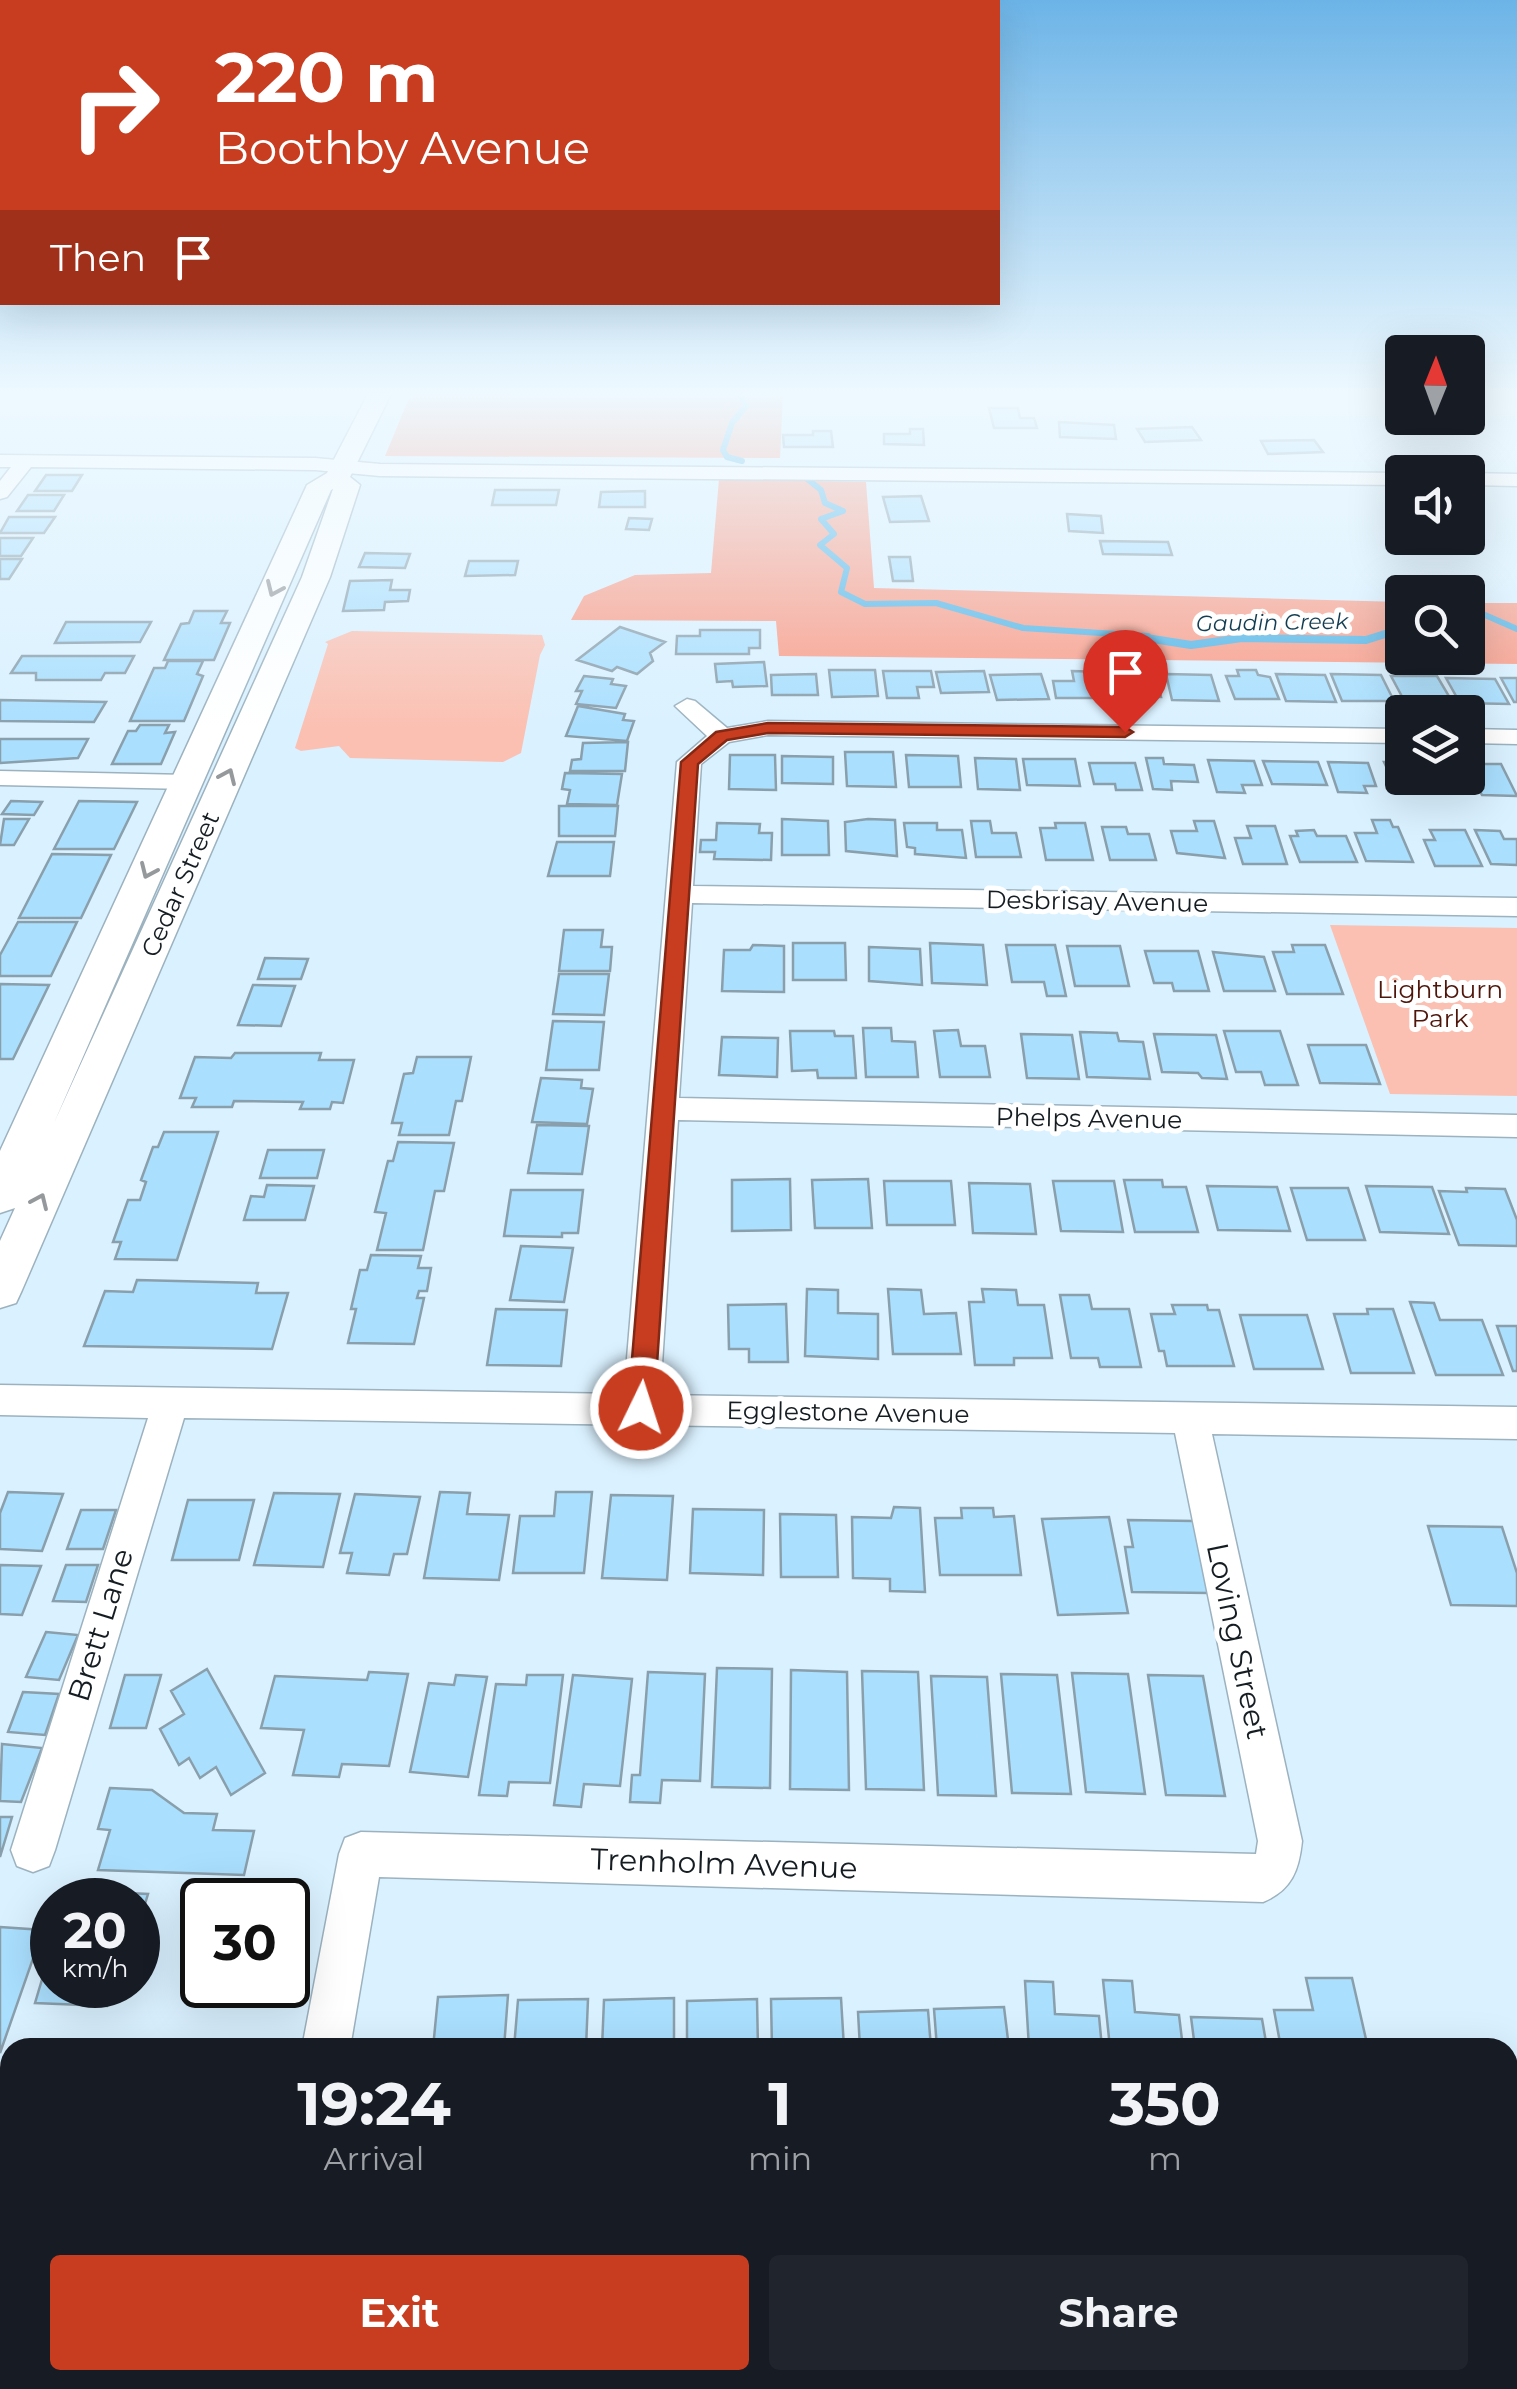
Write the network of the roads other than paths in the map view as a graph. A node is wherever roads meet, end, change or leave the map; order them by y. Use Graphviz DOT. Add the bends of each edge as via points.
graph roads {
  1 [pos="311,505"];
  2 [pos="340,505"];
  3 [pos="687,706"];
  4 [pos="722,736"];
  5 [pos="1385,736"];
  6 [pos="1485,736"];
  7 [pos="1517,737"];
  8 [pos="0,778"];
  9 [pos="188,782"];
  10 [pos="678,894"];
  11 [pos="1517,907"];
  12 [pos="662,1109"];
  13 [pos="1517,1126"];
  14 [pos="0,1197"];
  15 [pos="0,1290"];
  16 [pos="0,1400"];
  17 [pos="171,1402"];
  18 [pos="641,1408"];
  19 [pos="1190,1417"];
  20 [pos="1517,1423"];
  21 [pos="33,1850"];
  22 [pos="1277,1864"];
  23 [pos="328,2038"];
  1 -- 9 [label="main road, Cedar Street, one-way"];
  15 -- 2 [label="main road, Cedar Street, one-way" via="316,577"];
  3 -- 4 [label="street"];
  4 -- 5 [label="street" via="768,728"];
  4 -- 10 [label="street" via="690,762"];
  6 -- 7 [label="street"];
  8 -- 9 [label="street"];
  9 -- 14 [label="main road, Cedar Street, one-way"];
  10 -- 11 [label="street, Desbrisay Avenue"];
  10 -- 12 [label="street"];
  12 -- 13 [label="street, Phelps Avenue"];
  12 -- 18 [label="street"];
  16 -- 17 [label="street, Egglestone Avenue"];
  17 -- 18 [label="street, Egglestone Avenue"];
  17 -- 21 [label="street, Brett Lane"];
  18 -- 19 [label="street, Egglestone Avenue"];
  19 -- 20 [label="street, Egglestone Avenue"];
  19 -- 22 [label="street, Loving Street" via="1280,1841"];
  22 -- 23 [label="street, Trenholm Avenue" via="1263,1879 360,1854"];
}
